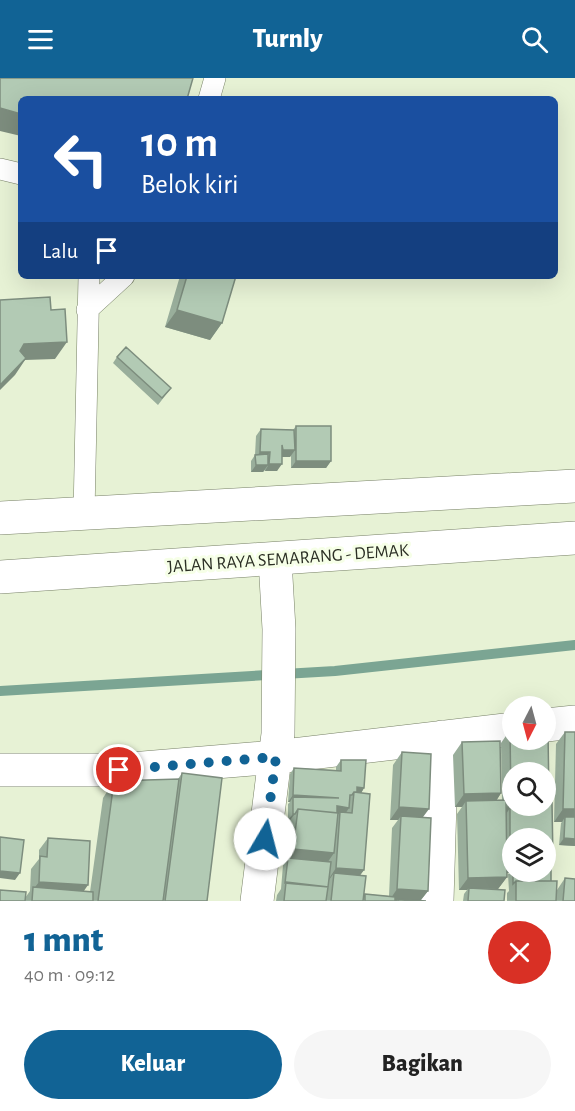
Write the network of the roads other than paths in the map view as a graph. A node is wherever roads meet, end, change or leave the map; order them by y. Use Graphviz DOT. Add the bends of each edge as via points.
graph roads {
  1 [pos="214,78"];
  2 [pos="210,96"];
  3 [pos="0,169"];
  4 [pos="18,173"];
  5 [pos="89,279"];
  6 [pos="121,279"];
  7 [pos="87,310"];
  8 [pos="575,486"];
  9 [pos="84,514"];
  10 [pos="0,518"];
  11 [pos="575,538"];
  12 [pos="275,560"];
  13 [pos="0,577"];
  14 [pos="575,722"];
  15 [pos="556,724"];
  16 [pos="502,730"];
  17 [pos="442,737"];
  18 [pos="277,746"];
  19 [pos="0,770"];
  20 [pos="256,901"];
  21 [pos="437,901"];
  1 -- 2 [label="lane"];
  3 -- 4 [label="lane"];
  5 -- 7 [label="lane"];
  6 -- 7 [label="lane"];
  7 -- 9 [label="lane"];
  8 -- 9 [label="main road"];
  9 -- 10 [label="main road"];
  11 -- 12 [label="main road, JALAN RAYA SEMARANG - DEMAK"];
  12 -- 13 [label="main road, JALAN RAYA SEMARANG - DEMAK"];
  12 -- 18 [label="main road" via="279,628"];
  14 -- 15 [label="main road"];
  16 -- 17 [label="main road"];
  17 -- 18 [label="main road"];
  17 -- 21 [label="main road"];
  18 -- 19 [label="main road" via="119,770"];
  18 -- 20 [label="main road"];
}
